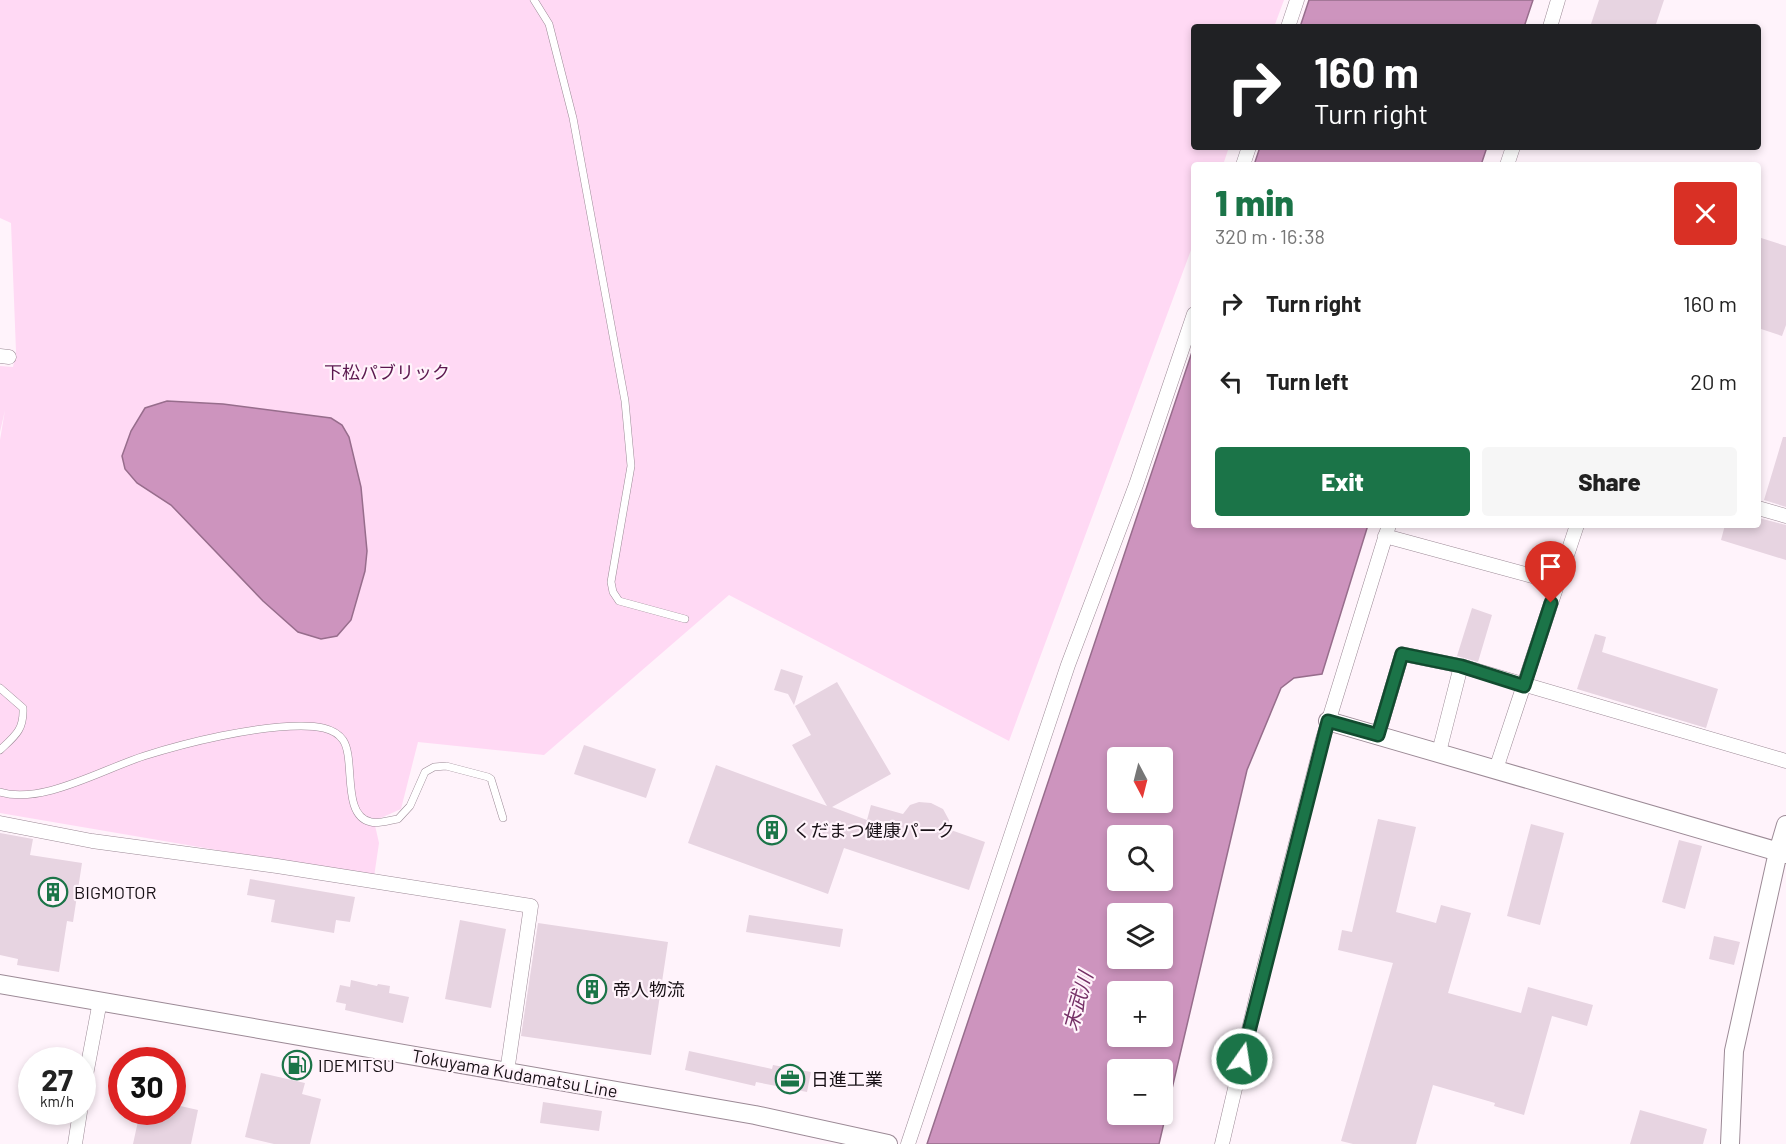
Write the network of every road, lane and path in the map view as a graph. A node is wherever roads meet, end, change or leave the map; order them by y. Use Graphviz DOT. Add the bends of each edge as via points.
graph roads {
  1 [pos="534,0"];
  2 [pos="1297,0"];
  3 [pos="1558,0"];
  4 [pos="1289,24"];
  5 [pos="1551,24"];
  6 [pos="1191,323"];
  7 [pos="1761,509"];
  8 [pos="1786,516"];
  9 [pos="1576,528"];
  10 [pos="1387,530"];
  11 [pos="1558,583"];
  12 [pos="685,619"];
  13 [pos="1461,666"];
  14 [pos="1524,686"];
  15 [pos="0,688"];
  16 [pos="1328,721"];
  17 [pos="1378,735"];
  18 [pos="0,750"];
  19 [pos="1439,752"];
  20 [pos="1786,761"];
  21 [pos="1496,769"];
  22 [pos="0,792"];
  23 [pos="503,818"];
  24 [pos="0,823"];
  25 [pos="1786,825"];
  26 [pos="1782,853"];
  27 [pos="0,984"];
  28 [pos="100,1001"];
  29 [pos="91,1047"];
  30 [pos="507,1072"];
  31 [pos="78,1125"];
  32 [pos="75,1144"];
  33 [pos="888,1144"];
  34 [pos="908,1144"];
  35 [pos="1222,1144"];
  36 [pos="1730,1144"];
  1 -- 12 [label="lane" via="549,24 573,117 625,401 631,466 611,582 613,592 619,601"];
  2 -- 4 [label="street"];
  3 -- 5 [label="street"];
  6 -- 34 [label="street" via="1136,485 1068,665"];
  7 -- 8 [label="street"];
  9 -- 11 [label="street"];
  10 -- 11 [label="street"];
  10 -- 16 [label="street"];
  11 -- 14 [label="street"];
  13 -- 14 [label="street"];
  13 -- 17 [label="street" via="1402,654"];
  13 -- 19 [label="street"];
  14 -- 20 [label="street"];
  14 -- 21 [label="street"];
  15 -- 18 [label="lane" via="23,708 19,731"];
  16 -- 17 [label="main road"];
  16 -- 35 [label="street"];
  17 -- 19 [label="main road"];
  19 -- 21 [label="main road"];
  21 -- 26 [label="main road"];
  22 -- 23 [label="lane" via="12,796 56,789 144,756 207,740 300,726 323,728 343,741 355,808 362,818 371,822 398,819 410,806 424,772 434,766 491,779"];
  24 -- 30 [label="street" via="92,841 531,906"];
  25 -- 26 [label="main road"];
  26 -- 36 [label="main road" via="1734,1051"];
  27 -- 28 [label="main road, Tokuyama Kudamatsu Line"];
  28 -- 29 [label="street"];
  28 -- 30 [label="main road, Tokuyama Kudamatsu Line"];
  30 -- 33 [label="main road, Tokuyama Kudamatsu Line" via="755,1115"];
  31 -- 32 [label="street"];
}
